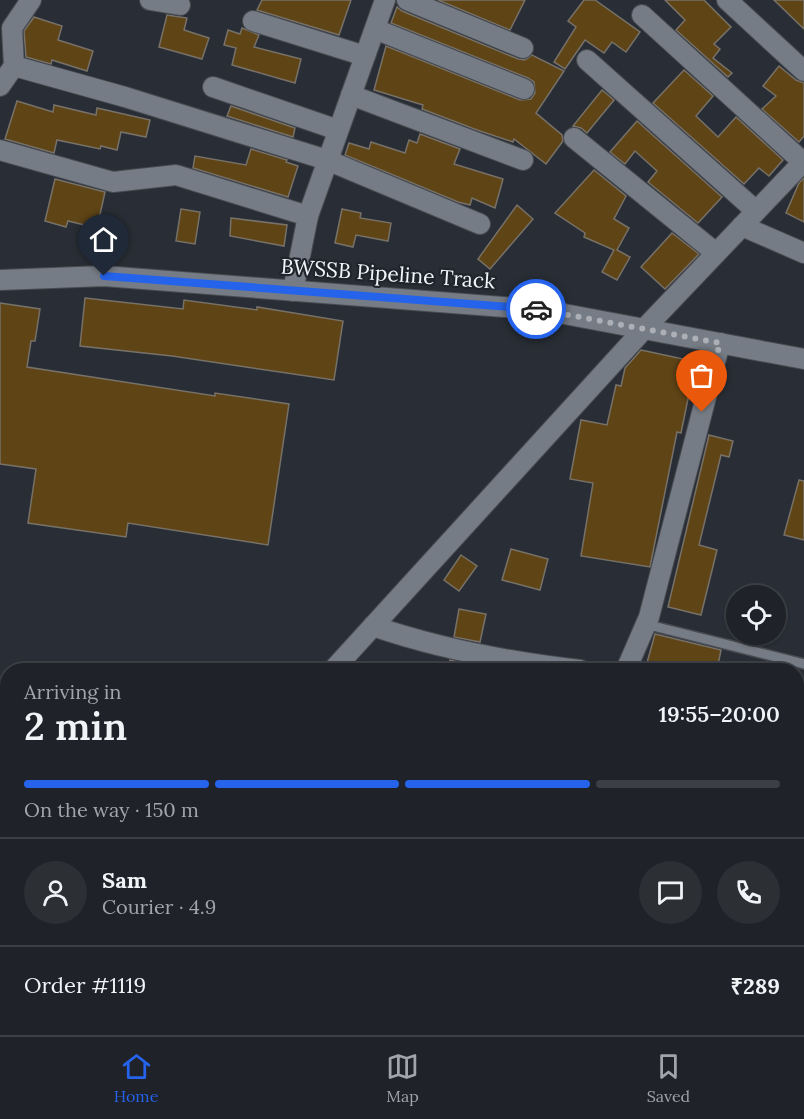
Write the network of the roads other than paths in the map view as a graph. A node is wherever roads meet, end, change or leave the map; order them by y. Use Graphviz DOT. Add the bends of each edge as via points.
graph roads {
  1 [pos="31,0"];
  2 [pos="150,0"];
  3 [pos="385,0"];
  4 [pos="406,0"];
  5 [pos="727,0"];
  6 [pos="180,5"];
  7 [pos="642,15"];
  8 [pos="253,21"];
  9 [pos="6,26"];
  10 [pos="375,29"];
  11 [pos="523,48"];
  12 [pos="365,56"];
  13 [pos="587,60"];
  14 [pos="14,66"];
  15 [pos="804,71"];
  16 [pos="0,86"];
  17 [pos="213,87"];
  18 [pos="524,89"];
  19 [pos="351,95"];
  20 [pos="338,130"];
  21 [pos="574,138"];
  22 [pos="0,150"];
  23 [pos="327,160"];
  24 [pos="523,160"];
  25 [pos="804,162"];
  26 [pos="756,211"];
  27 [pos="308,216"];
  28 [pos="480,225"];
  29 [pos="742,226"];
  30 [pos="716,253"];
  31 [pos="804,253"];
  32 [pos="0,280"];
  33 [pos="293,291"];
  34 [pos="644,329"];
  35 [pos="720,343"];
  36 [pos="804,359"];
  37 [pos="645,624"];
  38 [pos="373,626"];
  39 [pos="339,663"];
  40 [pos="525,663"];
  41 [pos="629,663"];
  42 [pos="800,663"];
  1 -- 9 [label="street"];
  2 -- 6 [label="street"];
  3 -- 10 [label="street"];
  4 -- 11 [label="street"];
  5 -- 15 [label="street"];
  7 -- 25 [label="street"];
  8 -- 12 [label="street"];
  9 -- 14 [label="street"];
  10 -- 12 [label="street"];
  10 -- 18 [label="street"];
  12 -- 19 [label="street"];
  13 -- 26 [label="street"];
  14 -- 16 [label="street"];
  14 -- 23 [label="street"];
  17 -- 20 [label="street"];
  19 -- 20 [label="street"];
  19 -- 24 [label="street"];
  20 -- 23 [label="street"];
  21 -- 30 [label="street"];
  22 -- 27 [label="street" via="113,182 176,175"];
  23 -- 27 [label="street"];
  23 -- 28 [label="street"];
  25 -- 26 [label="street"];
  26 -- 29 [label="street"];
  27 -- 33 [label="street"];
  29 -- 30 [label="street"];
  29 -- 31 [label="street"];
  30 -- 34 [label="street"];
  32 -- 33 [label="street, BWSSB Pipeline Track" via="104,276"];
  33 -- 34 [label="street, BWSSB Pipeline Track" via="543,310"];
  34 -- 35 [label="street, BWSSB Pipeline Track"];
  34 -- 38 [label="street"];
  35 -- 36 [label="street, BWSSB Pipeline Track"];
  35 -- 37 [label="street"];
  37 -- 41 [label="street"];
  37 -- 42 [label="lane"];
  38 -- 39 [label="street"];
  38 -- 40 [label="street" via="416,640"];
}
